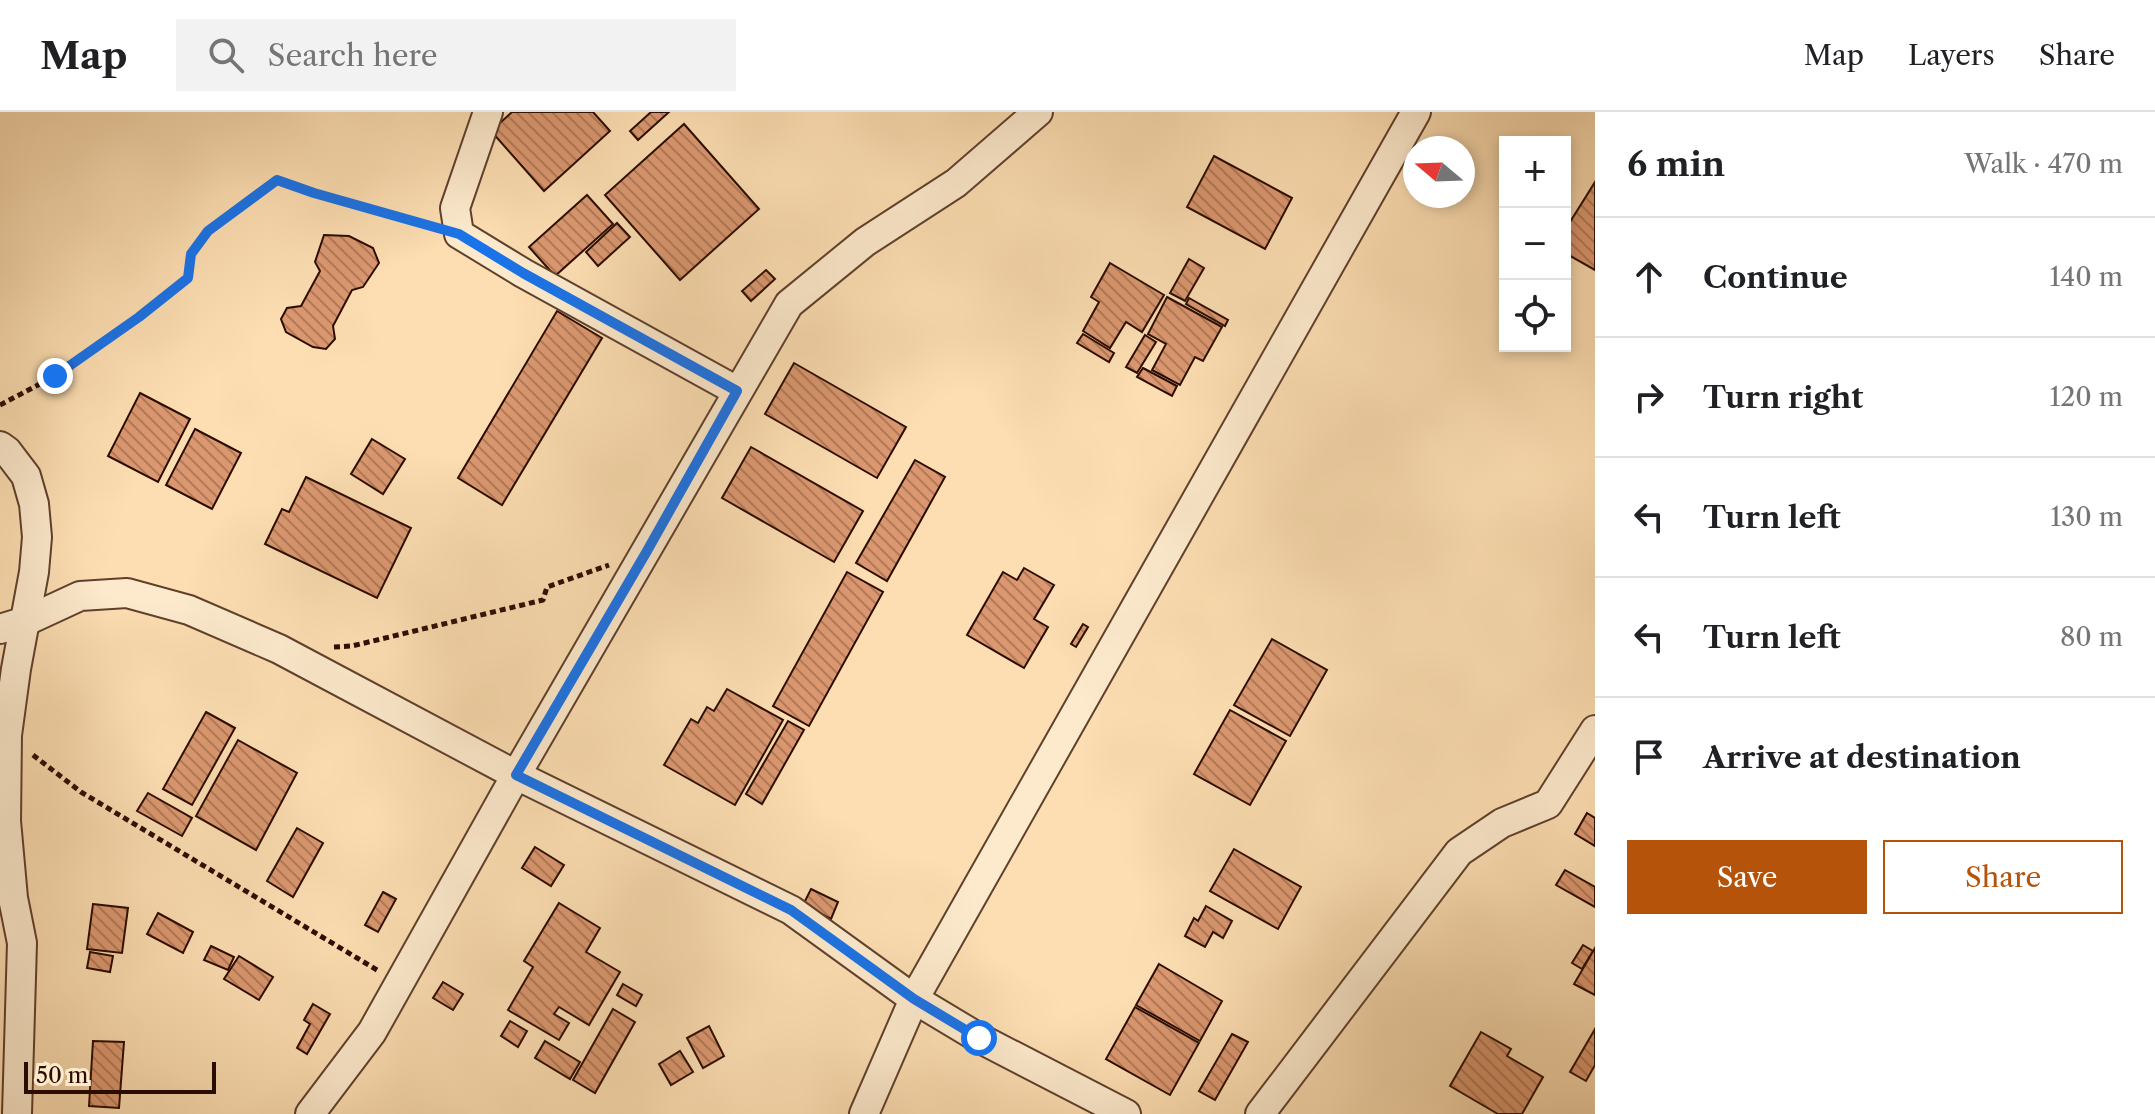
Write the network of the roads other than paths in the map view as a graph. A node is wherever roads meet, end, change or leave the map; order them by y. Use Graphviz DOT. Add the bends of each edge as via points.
graph roads {
  1 [pos="488,112"];
  2 [pos="1038,112"];
  3 [pos="1416,112"];
  4 [pos="737,391"];
  5 [pos="0,446"];
  6 [pos="13,625"];
  7 [pos="1595,730"];
  8 [pos="516,775"];
  9 [pos="914,999"];
  10 [pos="17,1114"];
  11 [pos="310,1114"];
  12 [pos="864,1114"];
  13 [pos="1126,1114"];
  14 [pos="1260,1114"];
  1 -- 4 [label="street" via="455,208 459,234"];
  2 -- 4 [label="street" via="956,183 865,242 789,304"];
  3 -- 9 [label="street"];
  4 -- 8 [label="street"];
  5 -- 6 [label="street" via="26,476 34,504 35,561"];
  6 -- 8 [label="street" via="80,596 127,593 189,610 279,649"];
  6 -- 10 [label="street" via="16,669 7,735 6,821 22,943"];
  7 -- 14 [label="street" via="1548,804 1502,823 1459,852"];
  8 -- 9 [label="street" via="791,910"];
  8 -- 11 [label="street" via="372,1032"];
  9 -- 12 [label="street"];
  9 -- 13 [label="street"];
}
